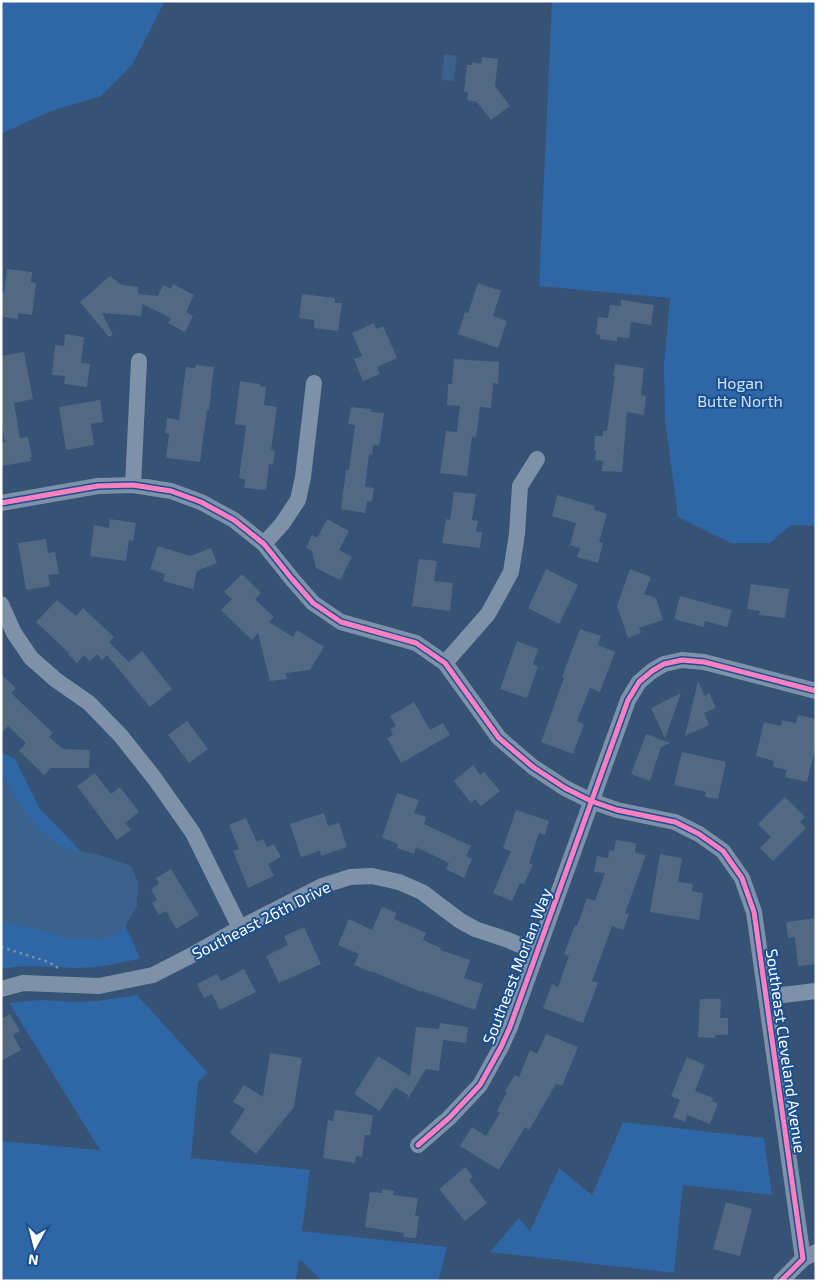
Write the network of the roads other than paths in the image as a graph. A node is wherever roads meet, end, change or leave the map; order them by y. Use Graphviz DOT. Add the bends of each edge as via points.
graph roads {
  1 [pos="139,361"];
  2 [pos="314,384"];
  3 [pos="537,458"];
  4 [pos="133,485"];
  5 [pos="1,503"];
  6 [pos="264,544"];
  7 [pos="1,604"];
  8 [pos="445,663"];
  9 [pos="816,691"];
  10 [pos="591,801"];
  11 [pos="240,928"];
  12 [pos="536,952"];
  13 [pos="1,989"];
  14 [pos="816,991"];
  15 [pos="766,997"];
  16 [pos="418,1144"];
  17 [pos="809,1255"];
  18 [pos="781,1281"];
  1 -- 4 [label="street"];
  2 -- 6 [label="street" via="298,500"];
  3 -- 8 [label="street" via="520,486 511,572 488,614"];
  4 -- 5 [label="street, Southeast Cleveland Avenue" via="98,486"];
  4 -- 6 [label="street, Southeast Cleveland Avenue" via="171,491 201,502 234,520"];
  6 -- 8 [label="street, Southeast Cleveland Avenue" via="313,603 341,622 416,643"];
  7 -- 11 [label="street" via="14,633 31,658 89,703 121,736 155,779 193,833"];
  8 -- 10 [label="street, Southeast Cleveland Avenue" via="499,738 533,768"];
  9 -- 10 [label="street, Southeast Morlan Way" via="704,662 682,660 664,664 639,682 628,700"];
  10 -- 12 [label="street, Southeast Morlan Way"];
  10 -- 15 [label="street, Southeast Cleveland Avenue" via="675,822 723,851 742,878 754,912"];
  11 -- 12 [label="street, Southeast 26th Drive" via="322,886 350,877 372,876 399,882 422,892 475,929"];
  11 -- 13 [label="street, Southeast 26th Drive" via="153,975 99,986 23,983"];
  12 -- 16 [label="street, Southeast Morlan Way" via="510,1028 480,1085"];
  14 -- 15 [label="street"];
  15 -- 17 [label="street, Southeast Cleveland Avenue"];
  17 -- 18 [label="street, Southeast Cleveland Avenue"];
}
